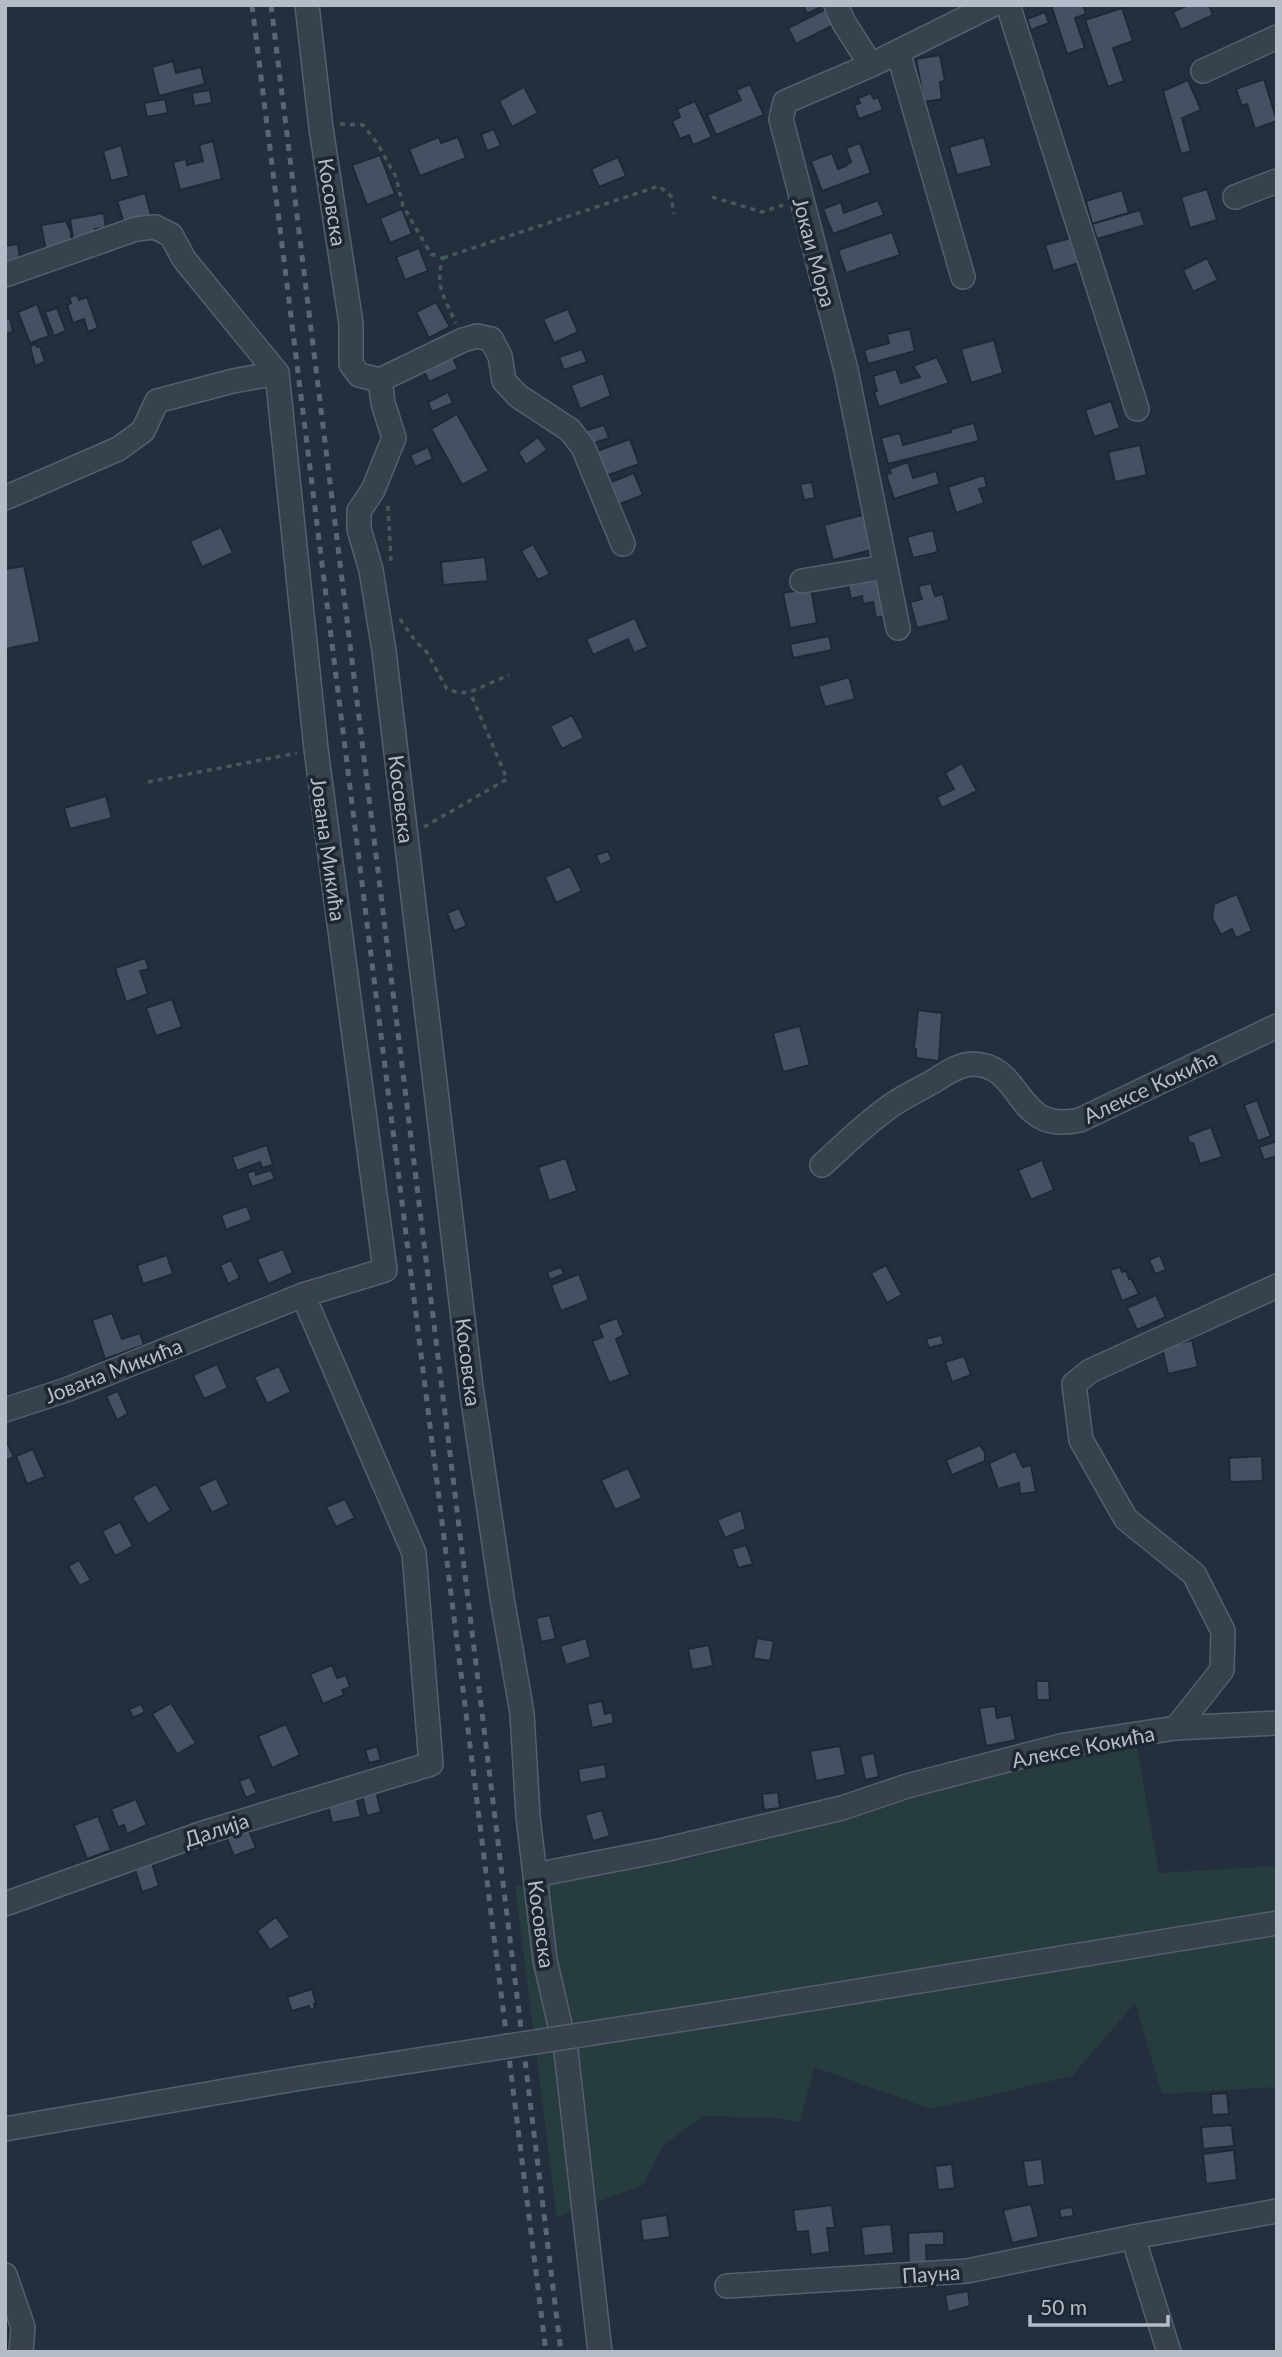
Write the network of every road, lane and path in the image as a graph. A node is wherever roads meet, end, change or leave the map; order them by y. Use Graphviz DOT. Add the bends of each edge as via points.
graph roads {
  1 [pos="307,5"];
  2 [pos="836,5"];
  3 [pos="992,5"];
  4 [pos="1008,5"];
  5 [pos="1277,37"];
  6 [pos="898,52"];
  7 [pos="871,65"];
  8 [pos="1203,71"];
  9 [pos="321,128"];
  10 [pos="1277,181"];
  11 [pos="1235,197"];
  12 [pos="712,198"];
  13 [pos="802,198"];
  14 [pos="674,214"];
  15 [pos="443,258"];
  16 [pos="5,275"];
  17 [pos="963,277"];
  18 [pos="463,340"];
  19 [pos="277,373"];
  20 [pos="380,380"];
  21 [pos="1137,410"];
  22 [pos="5,498"];
  23 [pos="388,502"];
  24 [pos="623,544"];
  25 [pos="885,567"];
  26 [pos="391,569"];
  27 [pos="802,581"];
  28 [pos="393,609"];
  29 [pos="898,628"];
  30 [pos="509,675"];
  31 [pos="470,692"];
  32 [pos="316,750"];
  33 [pos="148,782"];
  34 [pos="407,837"];
  35 [pos="1277,1026"];
  36 [pos="822,1165"];
  37 [pos="1277,1286"];
  38 [pos="303,1295"];
  39 [pos="5,1410"];
  40 [pos="1277,1723"];
  41 [pos="1175,1728"];
  42 [pos="535,1875"];
  43 [pos="5,1904"];
  44 [pos="1277,1923"];
  45 [pos="5,2129"];
  46 [pos="1277,2211"];
  47 [pos="1133,2237"];
  48 [pos="5,2275"];
  49 [pos="727,2286"];
  50 [pos="16,2350"];
  51 [pos="600,2352"];
  52 [pos="1169,2352"];
  1 -- 9 [label="street, Косовска"];
  2 -- 7 [label="street"];
  3 -- 6 [label="street, Јокаи Мора"];
  4 -- 21 [label="street"];
  5 -- 8 [label="street"];
  6 -- 7 [label="street, Јокаи Мора"];
  6 -- 17 [label="street"];
  7 -- 13 [label="street, Јокаи Мора" via="785,102 781,119"];
  9 -- 15 [label="path" via="333,123 363,125 396,177 403,206 431,254"];
  9 -- 20 [label="street, Косовска" via="351,323 351,363 359,374"];
  10 -- 11 [label="street"];
  12 -- 13 [label="path" via="762,212"];
  13 -- 25 [label="street, Јокаи Мора" via="846,369"];
  14 -- 15 [label="path" via="671,196 659,186"];
  15 -- 18 [label="path" via="439,286"];
  16 -- 19 [label="street" via="136,229 155,227 171,234 184,259"];
  18 -- 20 [label="street"];
  18 -- 24 [label="street" via="491,339 500,356 504,382 570,429 583,447"];
  19 -- 22 [label="street" via="157,401 143,431 118,449"];
  19 -- 32 [label="street, Јована Микића"];
  20 -- 34 [label="street, Косовска" via="394,438 373,490 359,511 359,530 371,570"];
  23 -- 26 [label="path"];
  25 -- 27 [label="street"];
  25 -- 29 [label="street, Јокаи Мора"];
  28 -- 31 [label="path" via="426,651 447,689"];
  30 -- 31 [label="path"];
  31 -- 34 [label="path" via="507,779"];
  32 -- 33 [label="path"];
  32 -- 38 [label="street, Јована Микића" via="385,1270"];
  34 -- 42 [label="street, Косовска" via="471,1387 522,1713"];
  35 -- 36 [label="street, Алексе Кокића" via="1080,1120 1062,1124 1036,1114 991,1068 972,1064 953,1069 890,1106"];
  37 -- 41 [label="street, Алексе Кокића" via="1090,1371 1074,1384 1081,1440 1126,1519 1194,1574 1223,1631 1222,1671"];
  38 -- 39 [label="street, Јована Микића"];
  38 -- 43 [label="street, Далија" via="414,1552 431,1763 200,1834"];
  40 -- 41 [label="street"];
  41 -- 42 [label="street, Алексе Кокића" via="1065,1745 842,1808"];
  42 -- 51 [label="street, Косовска" via="545,1960 566,2051"];
  44 -- 45 [label="street, bridge"];
  46 -- 47 [label="street, Пауна"];
  47 -- 49 [label="street, Пауна" via="967,2271"];
  47 -- 52 [label="street"];
  48 -- 50 [label="street" via="23,2327"];
}
